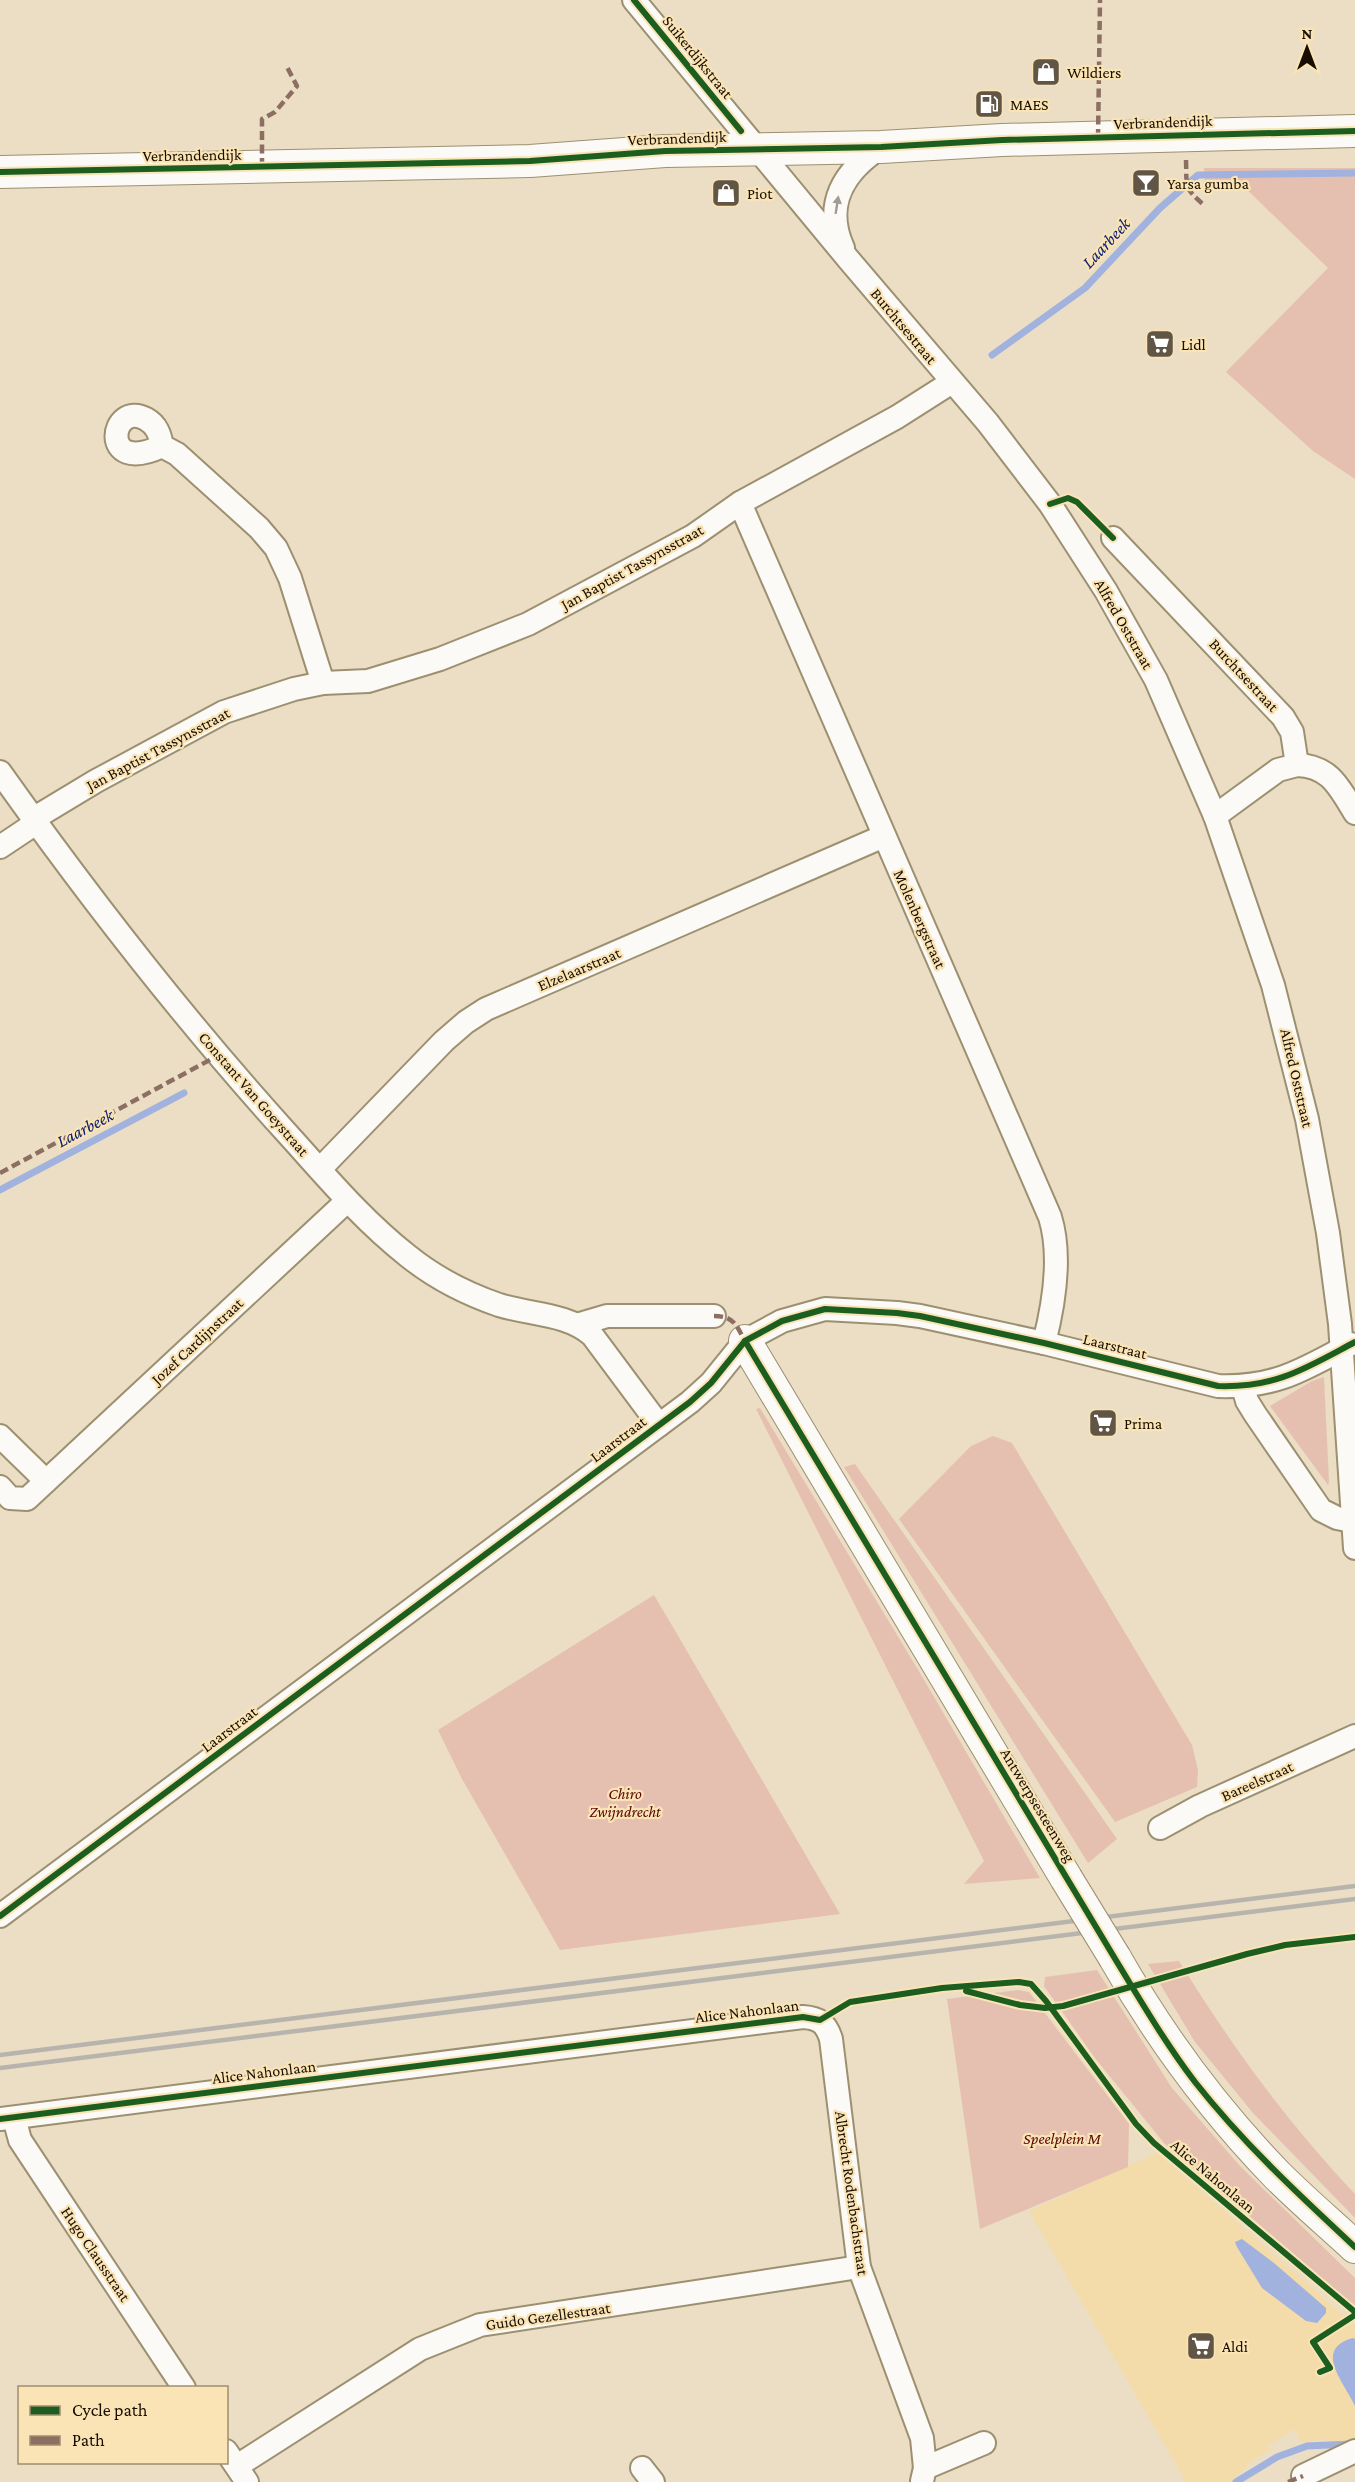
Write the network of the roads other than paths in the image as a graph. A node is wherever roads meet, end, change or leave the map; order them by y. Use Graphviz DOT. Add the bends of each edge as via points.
graph roads {
  1 [pos="634,0"];
  2 [pos="1355,131"];
  3 [pos="881,147"];
  4 [pos="756,149"];
  5 [pos="0,172"];
  6 [pos="849,260"];
  7 [pos="952,382"];
  8 [pos="162,446"];
  9 [pos="740,503"];
  10 [pos="1050,504"];
  11 [pos="1113,538"];
  12 [pos="323,683"];
  13 [pos="1297,765"];
  14 [pos="0,772"];
  15 [pos="1355,813"];
  16 [pos="1215,816"];
  17 [pos="34,821"];
  18 [pos="884,836"];
  19 [pos="0,847"];
  20 [pos="320,1169"];
  21 [pos="347,1201"];
  22 [pos="714,1316"];
  23 [pos="580,1324"];
  24 [pos="745,1341"];
  25 [pos="1044,1343"];
  26 [pos="1348,1346"];
  27 [pos="1243,1387"];
  28 [pos="659,1425"];
  29 [pos="0,1436"];
  30 [pos="46,1481"];
  31 [pos="0,1487"];
  32 [pos="1352,1521"];
  33 [pos="1355,1548"];
  34 [pos="1355,1736"];
  35 [pos="1160,1828"];
  36 [pos="0,1916"];
  37 [pos="820,2020"];
  38 [pos="7,2118"];
  39 [pos="1355,2247"];
  40 [pos="859,2267"];
  41 [pos="183,2386"];
  42 [pos="984,2443"];
  43 [pos="1355,2451"];
  44 [pos="237,2466"];
  45 [pos="923,2475"];
  46 [pos="1303,2476"];
  1 -- 4 [label="street, Suikerdijkstraat"];
  2 -- 3 [label="main road, Verbrandendijk"];
  3 -- 4 [label="main road, Verbrandendijk"];
  6 -- 3 [label="street, Burchtsestraat, one-way" via="837,235 837,200 846,176"];
  4 -- 5 [label="main road, Verbrandendijk" via="530,160"];
  4 -- 6 [label="street, Burchtsestraat"];
  6 -- 7 [label="street, Burchtsestraat"];
  7 -- 9 [label="street, Jan Baptist Tassynsstraat" via="897,417"];
  7 -- 10 [label="street, Burchtsestraat"];
  8 -- 12 [label="street" via="177,453 276,548 290,578"];
  9 -- 12 [label="street, Jan Baptist Tassynsstraat" via="693,536 528,624 440,659 368,681"];
  9 -- 18 [label="street, Molenbergstraat"];
  10 -- 16 [label="street, Alfred Oststraat" via="1106,591 1156,680"];
  11 -- 13 [label="street, Burchtsestraat" via="1283,717 1292,732"];
  12 -- 17 [label="street, Jan Baptist Tassynsstraat" via="224,712 96,781"];
  13 -- 15 [label="street" via="1313,766 1328,773"];
  13 -- 16 [label="street" via="1278,770"];
  14 -- 17 [label="street, Constant Van Goeystraat"];
  16 -- 26 [label="street, Alfred Oststraat" via="1292,1051 1328,1233 1340,1324"];
  17 -- 19 [label="street, Jan Baptist Tassynsstraat"];
  17 -- 20 [label="street, Constant Van Goeystraat" via="238,1078"];
  18 -- 20 [label="street, Elzelaarstraat" via="486,1009 444,1041"];
  18 -- 25 [label="street, Molenbergstraat" via="1050,1217 1054,1275"];
  20 -- 21 [label="street, Constant Van Goeystraat"];
  21 -- 23 [label="street, Constant Van Goeystraat" via="408,1257 442,1279 499,1305"];
  21 -- 30 [label="street, Jozef Cardijnstraat"];
  22 -- 23 [label="street" via="616,1315"];
  23 -- 28 [label="street"];
  24 -- 25 [label="street, Laarstraat" via="782,1321 825,1308 908,1314"];
  24 -- 28 [label="street, Laarstraat" via="711,1383"];
  24 -- 39 [label="main road, Antwerpsesteenweg, bridge" via="1177,2056 1277,2174"];
  25 -- 27 [label="street, Laarstraat" via="1218,1386"];
  26 -- 27 [label="street, Laarstraat" via="1295,1374"];
  26 -- 32 [label="street"];
  27 -- 32 [label="street" via="1255,1414 1321,1510"];
  28 -- 36 [label="street, Laarstraat"];
  29 -- 30 [label="street"];
  30 -- 31 [label="street, Jozef Cardijnstraat" via="27,1499 10,1498"];
  32 -- 33 [label="street"];
  34 -- 35 [label="street, Bareelstraat"];
  37 -- 38 [label="street, Alice Nahonlaan" via="802,2017"];
  37 -- 40 [label="street, Albrecht Rodenbachstraat" via="831,2039"];
  38 -- 41 [label="street, Hugo Clausstraat"];
  40 -- 44 [label="street, Guido Gezellestraat" via="480,2325 420,2349"];
  40 -- 45 [label="street, Albrecht Rodenbachstraat" via="922,2438"];
  42 -- 45 [label="street"];
  43 -- 46 [label="street"];
}
